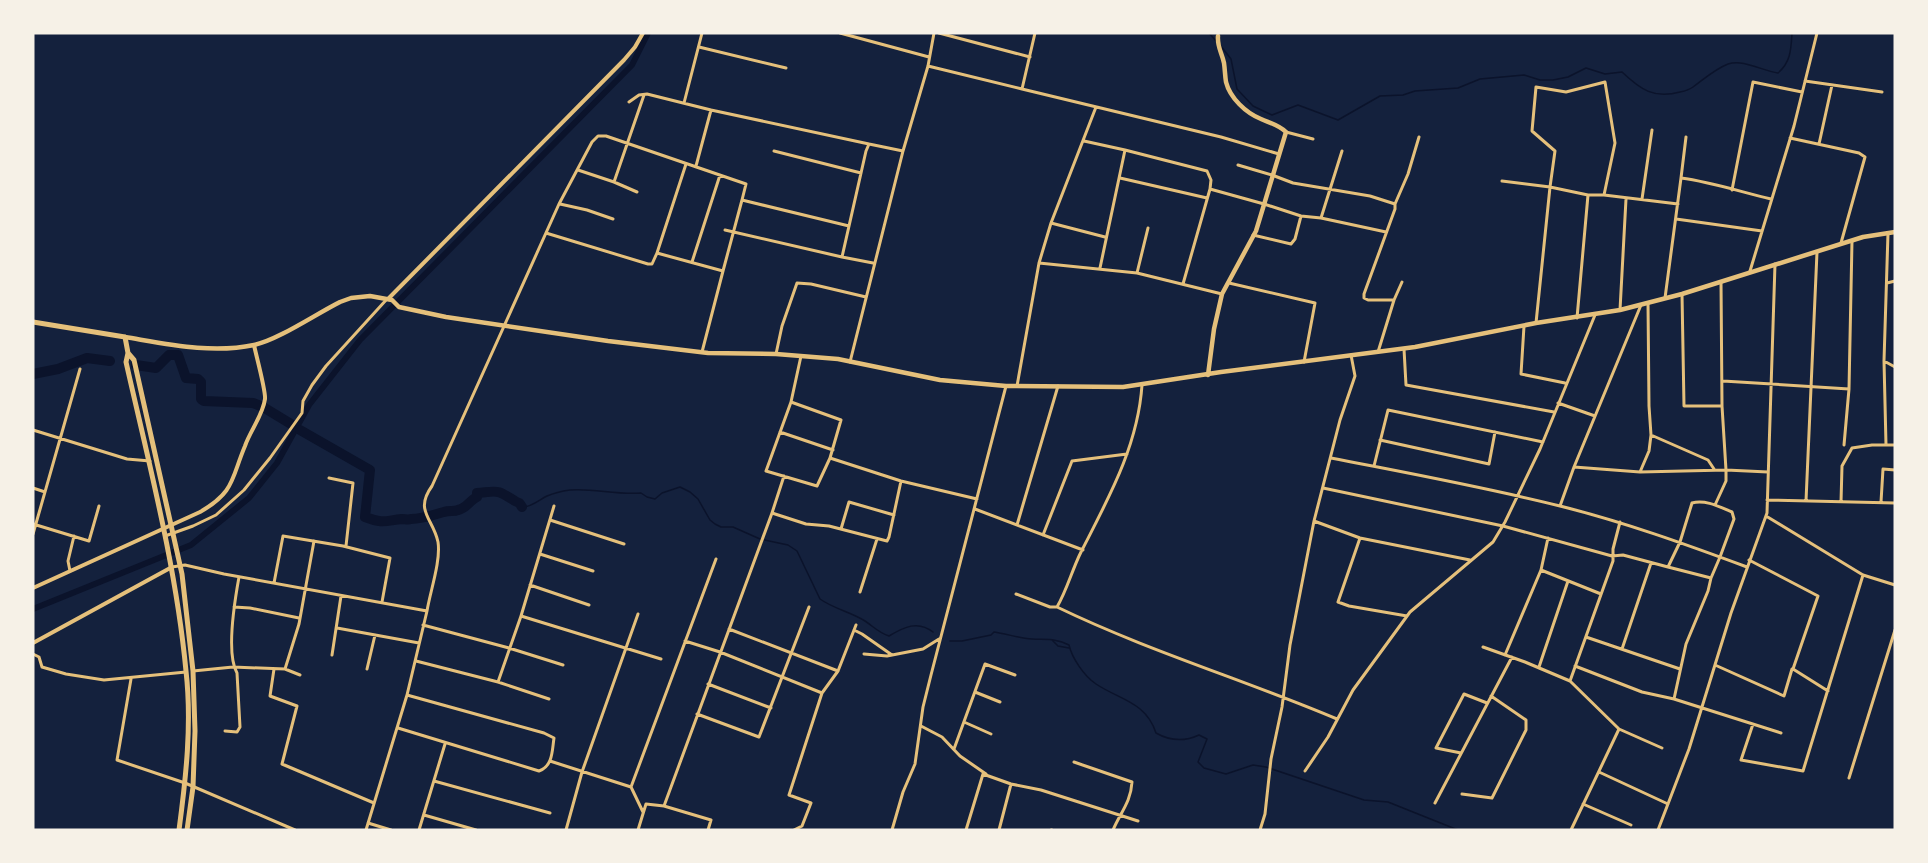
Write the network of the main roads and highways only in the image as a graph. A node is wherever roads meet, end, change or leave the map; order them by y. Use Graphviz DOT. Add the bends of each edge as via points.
graph roads {
  1 [pos="1218,35"];
  2 [pos="1895,232"];
  3 [pos="33,322"];
  4 [pos="125,338"];
  5 [pos="128,353"];
  6 [pos="1208,375"];
  7 [pos="190,671"];
  8 [pos="191,698"];
  9 [pos="179,830"];
  10 [pos="187,830"];
  1 -- 6 [label="main road" via="1227,84 1240,105 1254,117 1286,132 1253,235 1222,294"];
  2 -- 6 [label="main road" via="1852,241 1620,310 1404,349"];
  3 -- 4 [label="main road"];
  4 -- 5 [label="main road"];
  4 -- 6 [label="main road" via="210,348 254,345 340,302 363,296 390,299 399,307 446,317 702,352 850,362 940,380 1006,386 1123,387"];
  5 -- 7 [label="main road" via="126,362 164,528"];
  5 -- 7 [label="main road" via="134,360 180,566"];
  7 -- 8 [label="main road"];
  8 -- 9 [label="main road"];
  8 -- 10 [label="main road" via="195,731"];
}
